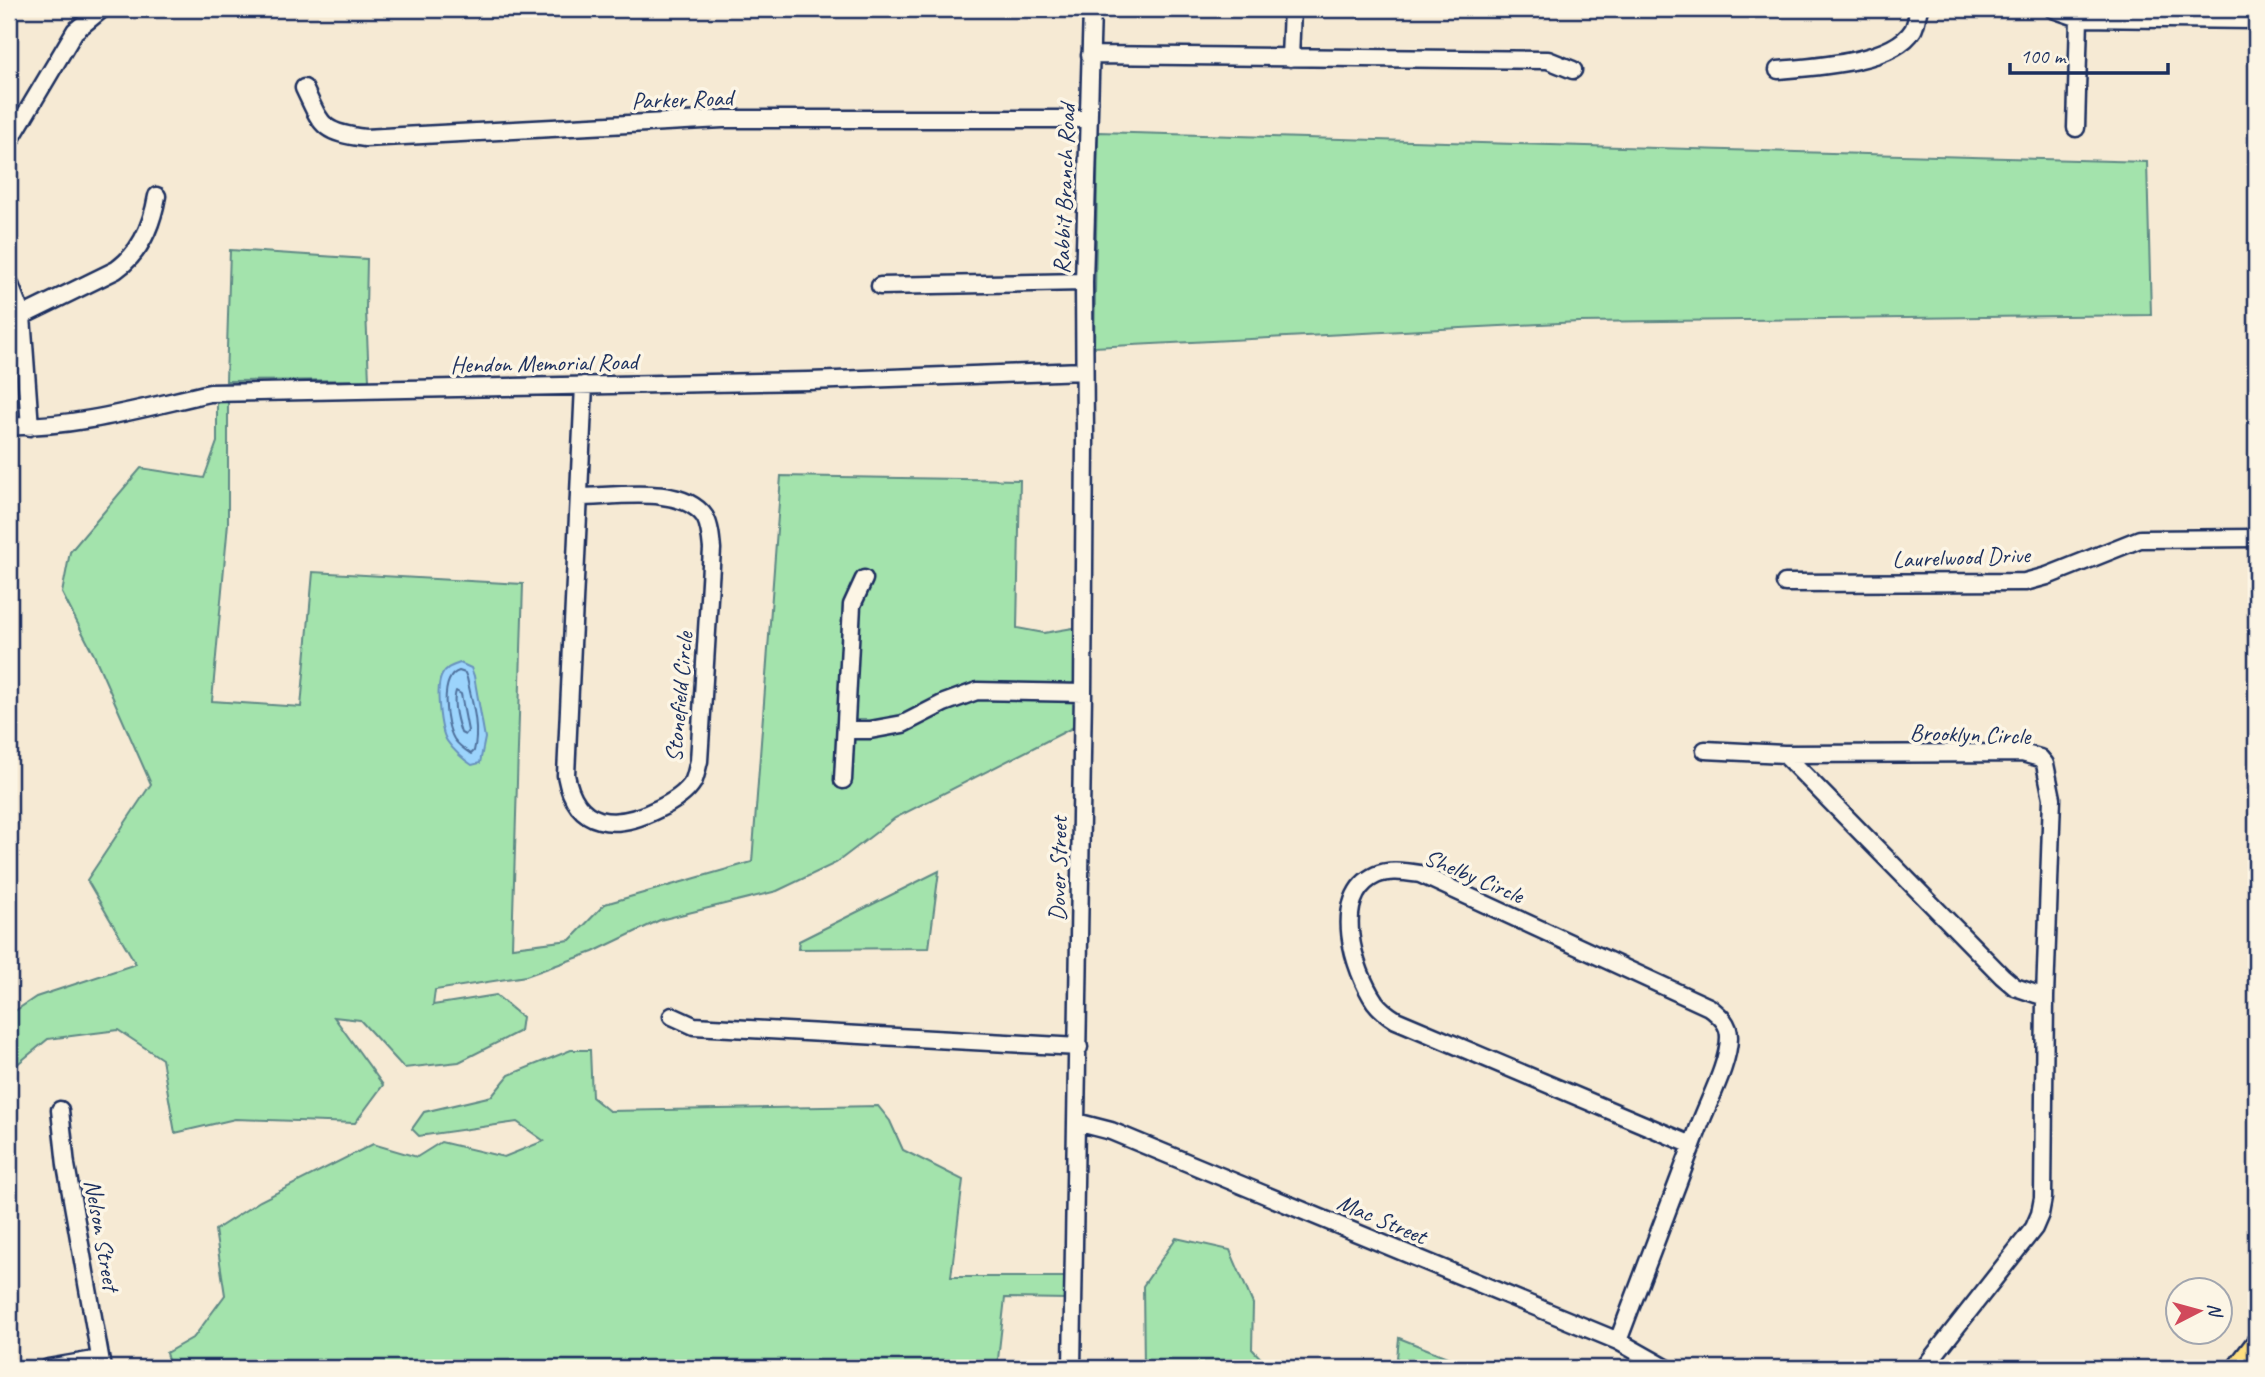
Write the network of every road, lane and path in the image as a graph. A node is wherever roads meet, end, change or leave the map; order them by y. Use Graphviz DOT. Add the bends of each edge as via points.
graph roads {
  1 [pos="102,9"];
  2 [pos="1092,9"];
  3 [pos="1292,9"];
  4 [pos="1919,9"];
  5 [pos="2053,9"];
  6 [pos="2079,18"];
  7 [pos="2256,20"];
  8 [pos="1090,55"];
  9 [pos="1290,58"];
  10 [pos="1573,70"];
  11 [pos="1778,70"];
  12 [pos="304,88"];
  13 [pos="1088,119"];
  14 [pos="2076,128"];
  15 [pos="9,142"];
  16 [pos="157,196"];
  17 [pos="9,282"];
  18 [pos="1084,282"];
  19 [pos="880,286"];
  20 [pos="22,316"];
  21 [pos="1084,371"];
  22 [pos="584,385"];
  23 [pos="9,426"];
  24 [pos="30,427"];
  25 [pos="579,498"];
  26 [pos="2256,538"];
  27 [pos="864,579"];
  28 [pos="1785,583"];
  29 [pos="1083,693"];
  30 [pos="846,730"];
  31 [pos="1705,750"];
  32 [pos="1784,754"];
  33 [pos="843,780"];
  34 [pos="2045,997"];
  35 [pos="672,1016"];
  36 [pos="1079,1047"];
  37 [pos="60,1110"];
  38 [pos="1076,1122"];
  39 [pos="1692,1144"];
  40 [pos="1618,1341"];
  41 [pos="2256,1343"];
  42 [pos="101,1364"];
  43 [pos="48,1368"];
  44 [pos="1072,1368"];
  45 [pos="1666,1368"];
  46 [pos="1924,1368"];
  47 [pos="2236,1368"];
  1 -- 15 [label="street" via="75,31"];
  2 -- 8 [label="street, Rabbit Branch Road"];
  3 -- 9 [label="street"];
  4 -- 11 [label="street" via="1912,30 1891,50 1833,65"];
  5 -- 6 [label="street"];
  6 -- 7 [label="street"];
  6 -- 14 [label="street"];
  8 -- 9 [label="street"];
  8 -- 13 [label="street, Rabbit Branch Road"];
  9 -- 10 [label="street" via="1548,60"];
  12 -- 13 [label="street, Parker Road" via="327,128 365,138 723,119"];
  13 -- 18 [label="street, Rabbit Branch Road"];
  16 -- 20 [label="street" via="153,220 126,263"];
  17 -- 20 [label="street"];
  18 -- 19 [label="street"];
  18 -- 21 [label="street, Rabbit Branch Road"];
  20 -- 24 [label="street"];
  21 -- 22 [label="street, Hendon Memorial Road"];
  21 -- 29 [label="street, Dover Street"];
  22 -- 24 [label="street, Hendon Memorial Road" via="210,393"];
  22 -- 25 [label="street, Stonefield Circle"];
  23 -- 24 [label="street, Hendon Memorial Road"];
  25 -- 25 [label="street, Stonefield Circle" via="566,775 576,804 588,816 627,822 682,794 699,761 711,534 697,508 670,496"];
  26 -- 28 [label="street, Laurelwood Drive" via="2140,539 2025,582"];
  27 -- 30 [label="street" via="852,605"];
  29 -- 30 [label="street" via="977,691 903,724"];
  29 -- 36 [label="street, Dover Street"];
  30 -- 33 [label="street"];
  31 -- 32 [label="street, Brooklyn Circle"];
  32 -- 34 [label="street" via="2002,976"];
  32 -- 34 [label="street, Brooklyn Circle" via="2022,753 2040,758 2052,798"];
  34 -- 46 [label="street, Brooklyn Circle" via="2040,1214 2034,1228"];
  35 -- 36 [label="street" via="694,1026"];
  36 -- 38 [label="street, Dover Street"];
  37 -- 42 [label="street, Nelson Street"];
  38 -- 40 [label="street, Mac Street" via="1111,1131"];
  38 -- 44 [label="street, Dover Street"];
  39 -- 39 [label="street, Shelby Circle" via="1382,1011 1364,982 1348,923 1351,902 1361,886 1377,874 1420,874 1716,1012 1727,1026 1726,1055"];
  39 -- 40 [label="street, Shelby Circle"];
  40 -- 45 [label="street, Mac Street"];
  41 -- 47 [label="main road"];
  42 -- 43 [label="street"];
}
